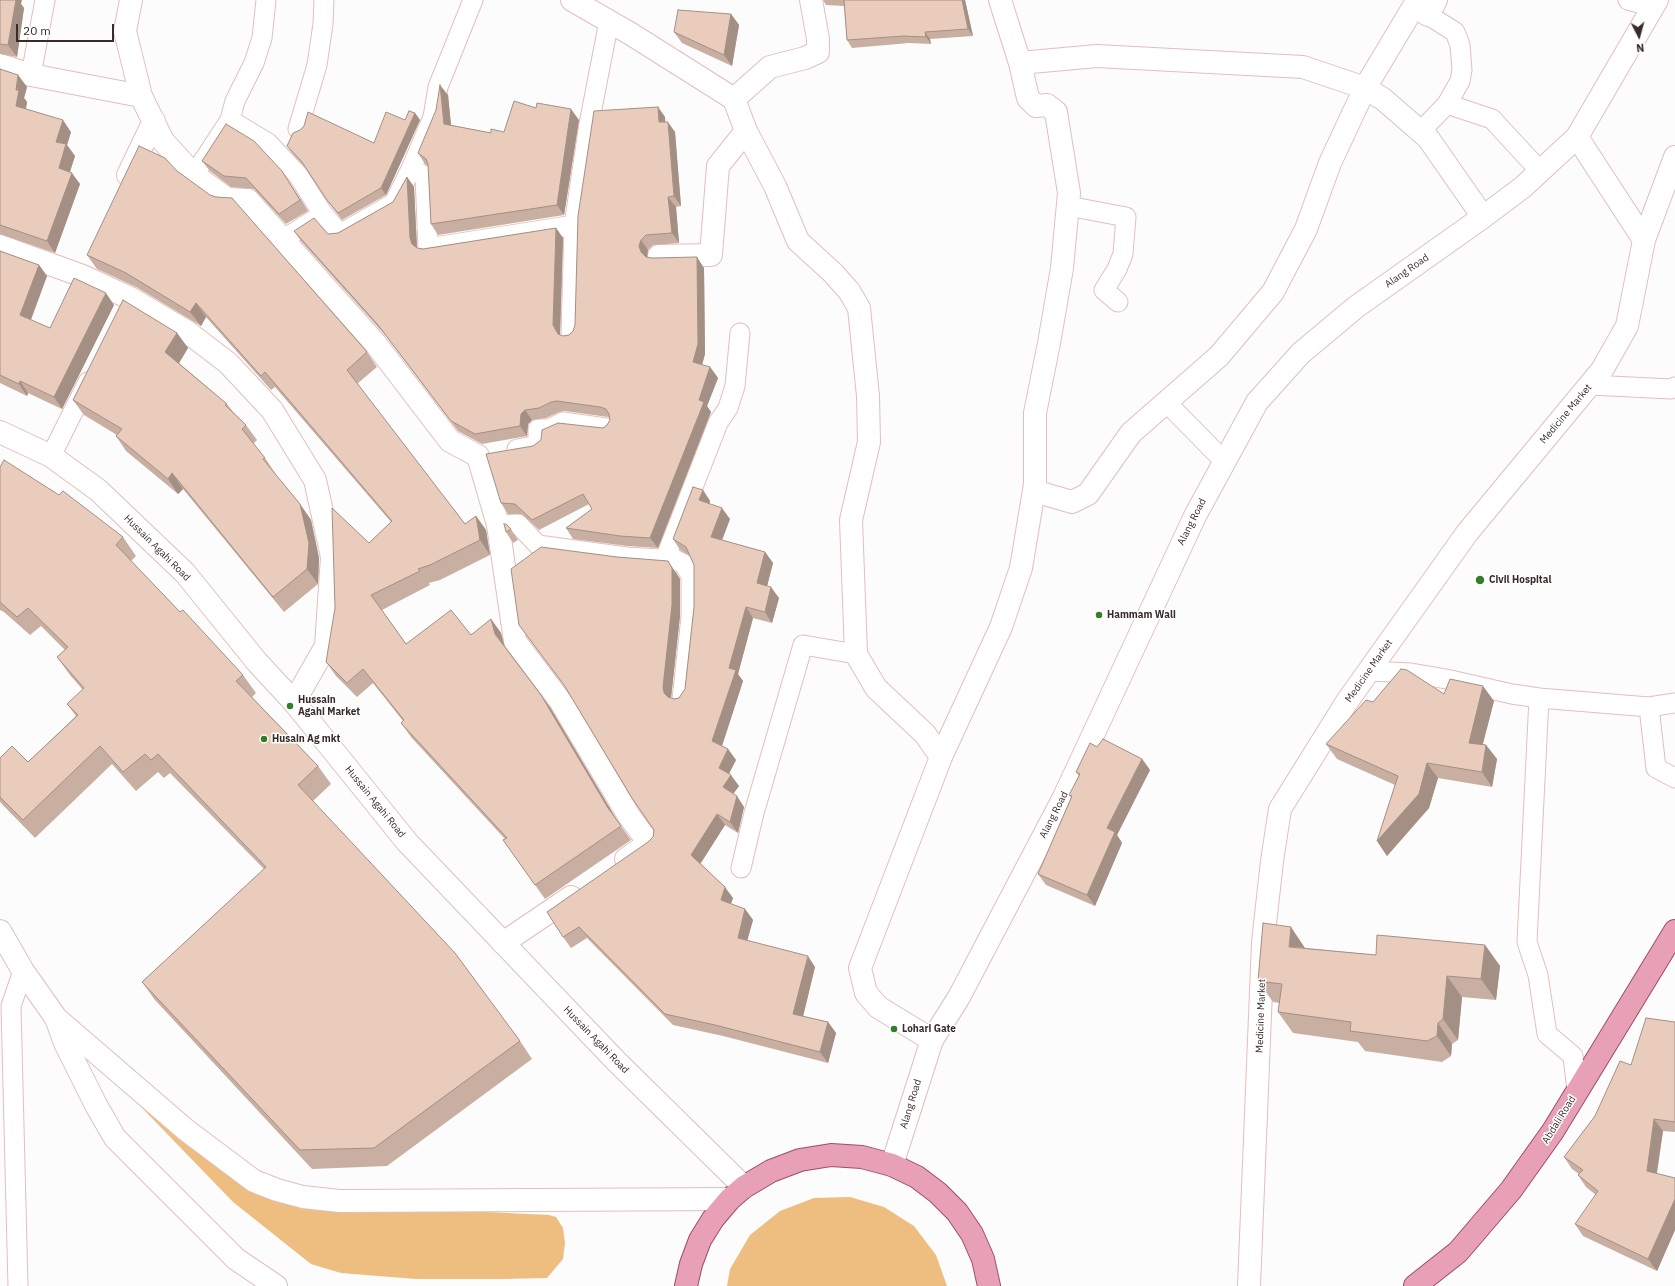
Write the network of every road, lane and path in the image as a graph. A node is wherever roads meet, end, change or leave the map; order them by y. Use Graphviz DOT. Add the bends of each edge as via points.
graph roads {
  1 [pos="45,0"];
  2 [pos="131,0"];
  3 [pos="266,0"];
  4 [pos="324,0"];
  5 [pos="473,0"];
  6 [pos="572,0"];
  7 [pos="811,0"];
  8 [pos="1000,0"];
  9 [pos="1628,0"];
  10 [pos="1655,3"];
  11 [pos="1432,8"];
  12 [pos="609,21"];
  13 [pos="1020,63"];
  14 [pos="0,65"];
  15 [pos="30,75"];
  16 [pos="1365,88"];
  17 [pos="141,96"];
  18 [pos="734,99"];
  19 [pos="1447,104"];
  20 [pos="230,120"];
  21 [pos="154,121"];
  22 [pos="298,129"];
  23 [pos="746,131"];
  24 [pos="1420,132"];
  25 [pos="1577,137"];
  26 [pos="1675,157"];
  27 [pos="411,169"];
  28 [pos="1540,171"];
  29 [pos="194,175"];
  30 [pos="120,191"];
  31 [pos="1068,206"];
  32 [pos="323,214"];
  33 [pos="1483,217"];
  34 [pos="574,225"];
  35 [pos="284,239"];
  36 [pos="1644,240"];
  37 [pos="0,246"];
  38 [pos="90,254"];
  39 [pos="659,256"];
  40 [pos="80,275"];
  41 [pos="1118,302"];
  42 [pos="740,333"];
  43 [pos="571,335"];
  44 [pos="96,367"];
  45 [pos="1590,385"];
  46 [pos="1675,387"];
  47 [pos="1166,402"];
  48 [pos="606,428"];
  49 [pos="0,432"];
  50 [pos="490,454"];
  51 [pos="51,456"];
  52 [pos="1224,461"];
  53 [pos="1034,491"];
  54 [pos="498,524"];
  55 [pos="665,559"];
  56 [pos="856,654"];
  57 [pos="1369,671"];
  58 [pos="1539,698"];
  59 [pos="682,699"];
  60 [pos="294,702"];
  61 [pos="1675,703"];
  62 [pos="1649,707"];
  63 [pos="941,757"];
  64 [pos="1675,778"];
  65 [pos="741,868"];
  66 [pos="611,869"];
  67 [pos="586,887"];
  68 [pos="0,931"];
  69 [pos="1675,931"];
  70 [pos="503,943"];
  71 [pos="23,971"];
  72 [pos="56,1018"];
  73 [pos="932,1040"];
  74 [pos="1577,1091"];
  75 [pos="892,1165"];
  76 [pos="737,1193"];
  77 [pos="18,1286"];
  78 [pos="276,1286"];
  79 [pos="686,1286"];
  80 [pos="990,1286"];
  81 [pos="1249,1286"];
  82 [pos="1415,1286"];
  1 -- 15 [label="lane"];
  2 -- 17 [label="street" via="125,31"];
  3 -- 20 [label="lane" via="262,38 254,62 235,101"];
  4 -- 22 [label="lane" via="317,65"];
  5 -- 27 [label="lane" via="438,87 433,117"];
  6 -- 12 [label="street"];
  7 -- 18 [label="street" via="818,52 770,67"];
  8 -- 13 [label="street"];
  9 -- 10 [label="lane"];
  10 -- 25 [label="street, Alang Road"];
  11 -- 16 [label="street" via="1414,6"];
  11 -- 19 [label="lane" via="1455,32 1460,45 1460,82"];
  12 -- 18 [label="street"];
  12 -- 34 [label="lane" via="589,124"];
  13 -- 16 [label="street" via="1097,56 1264,63 1303,67"];
  13 -- 31 [label="street" via="1028,98 1036,106 1047,105 1056,112 1069,193"];
  14 -- 15 [label="street"];
  15 -- 17 [label="street"];
  16 -- 24 [label="street" via="1383,99"];
  16 -- 47 [label="street" via="1330,163 1306,229 1273,292 1218,356"];
  17 -- 21 [label="street"];
  18 -- 23 [label="street"];
  19 -- 24 [label="lane"];
  19 -- 28 [label="lane" via="1492,119"];
  20 -- 29 [label="lane"];
  20 -- 32 [label="lane" via="268,143 298,175"];
  21 -- 29 [label="street" via="163,141"];
  21 -- 30 [label="street"];
  23 -- 39 [label="street" via="718,166 711,255"];
  23 -- 56 [label="street" via="775,186 798,241 833,273 849,291 859,308 868,396 869,442 851,520"];
  24 -- 33 [label="street" via="1428,138"];
  25 -- 28 [label="street, Alang Road"];
  25 -- 36 [label="street"];
  26 -- 36 [label="street, Medicine Market"];
  27 -- 32 [label="lane" via="394,203 340,234"];
  27 -- 34 [label="lane" via="425,176 428,248"];
  28 -- 33 [label="street, Alang Road"];
  29 -- 35 [label="street" via="227,199 248,200"];
  31 -- 41 [label="lane" via="1126,217 1123,254 1104,290"];
  31 -- 53 [label="street" via="1062,268 1035,413"];
  32 -- 35 [label="lane"];
  33 -- 52 [label="street, Alang Road" via="1356,307 1301,353 1256,402"];
  34 -- 43 [label="lane"];
  35 -- 50 [label="street" via="375,343 450,441"];
  36 -- 45 [label="street, Medicine Market" via="1627,326 1602,370"];
  37 -- 40 [label="street"];
  38 -- 40 [label="street"];
  40 -- 60 [label="street" via="126,305 186,331 228,363 272,410 315,480 332,557 326,646"];
  42 -- 55 [label="lane" via="735,386 728,408 713,436"];
  44 -- 51 [label="lane"];
  45 -- 46 [label="lane" via="1671,389"];
  45 -- 57 [label="street, Medicine Market" via="1467,533"];
  47 -- 52 [label="lane"];
  47 -- 53 [label="street" via="1131,433 1088,494 1072,502"];
  48 -- 50 [label="lane" via="563,422 549,429 538,429 538,445"];
  49 -- 51 [label="street, Hussain Agahi Road"];
  50 -- 54 [label="street"];
  51 -- 60 [label="street, Hussain Agahi Road" via="98,490 185,573 257,662"];
  52 -- 73 [label="street, Alang Road" via="1194,516 1064,797 959,997"];
  53 -- 63 [label="street" via="1021,568 1001,627"];
  54 -- 55 [label="lane" via="518,524 538,545 626,557"];
  54 -- 66 [label="street" via="516,640 561,702 629,816 650,843"];
  55 -- 59 [label="lane" via="684,564 691,576 691,617"];
  56 -- 63 [label="street" via="876,688 925,734"];
  56 -- 65 [label="lane" via="804,645 754,813"];
  57 -- 58 [label="lane" via="1446,678"];
  57 -- 81 [label="street, Medicine Market" via="1280,809 1264,942"];
  58 -- 62 [label="lane"];
  58 -- 74 [label="lane" via="1527,942 1538,975 1547,1034 1572,1056"];
  60 -- 70 [label="street, Hussain Agahi Road" via="407,842"];
  61 -- 62 [label="lane"];
  62 -- 64 [label="lane" via="1656,768"];
  63 -- 73 [label="street" via="860,968 866,993 878,1007"];
  67 -- 70 [label="street"];
  68 -- 71 [label="street"];
  69 -- 74 [label="main road, Abdali Road"];
  70 -- 76 [label="street, Hussain Agahi Road"];
  71 -- 72 [label="street"];
  71 -- 77 [label="lane" via="11,1006"];
  72 -- 76 [label="street" via="186,1130 254,1181 302,1197 340,1200 588,1201"];
  72 -- 78 [label="street" via="86,1084 115,1138 236,1259"];
  73 -- 75 [label="street, Alang Road"];
  74 -- 82 [label="main road, Abdali Road" via="1511,1190 1458,1252"];
  75 -- 76 [label="main road" via="862,1157 831,1156 800,1160 771,1171"];
  75 -- 80 [label="main road" via="917,1177 957,1212 972,1234 983,1259"];
  76 -- 79 [label="main road" via="713,1219 700,1240"];
}
